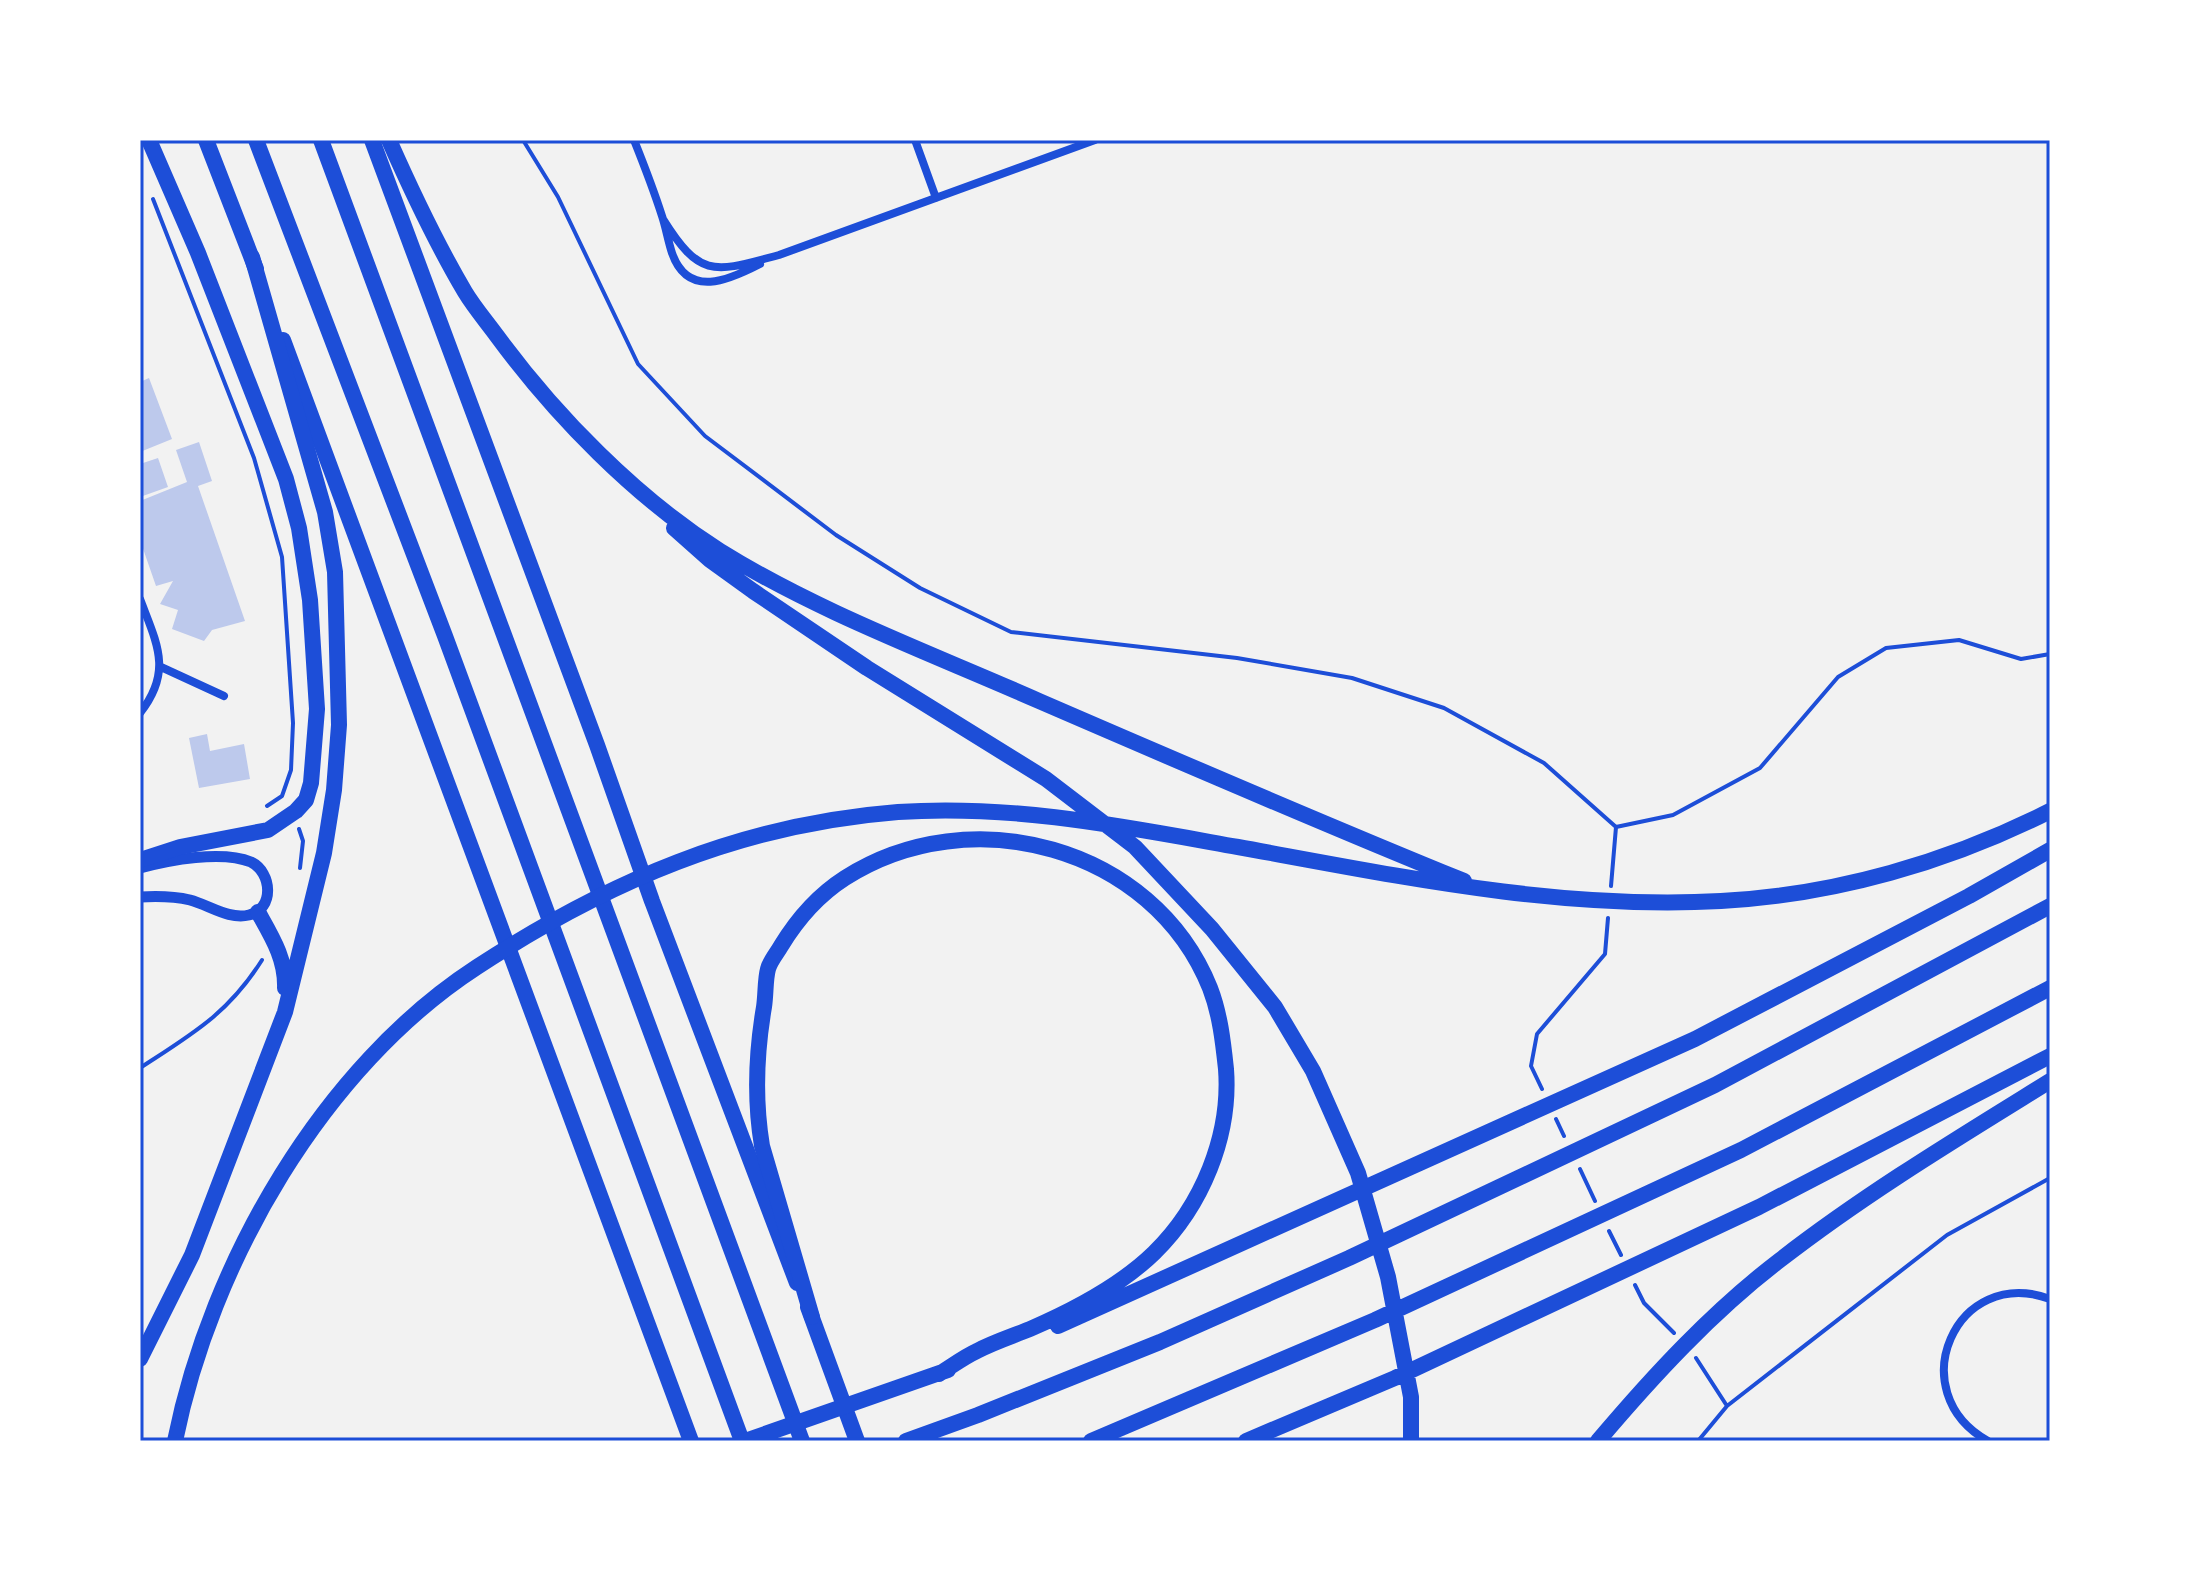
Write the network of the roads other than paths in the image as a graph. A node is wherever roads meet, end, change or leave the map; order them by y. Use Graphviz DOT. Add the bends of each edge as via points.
graph roads {
  1 [pos="149,140"];
  2 [pos="206,140"];
  3 [pos="256,140"];
  4 [pos="321,140"];
  5 [pos="372,140"];
  6 [pos="389,140"];
  7 [pos="634,140"];
  8 [pos="915,140"];
  9 [pos="1095,140"];
  10 [pos="936,198"];
  11 [pos="663,219"];
  12 [pos="779,255"];
  13 [pos="252,257"];
  14 [pos="636,487"];
  15 [pos="140,599"];
  16 [pos="161,667"];
  17 [pos="224,696"];
  18 [pos="140,713"];
  19 [pos="2050,811"];
  20 [pos="2050,850"];
  21 [pos="140,860"];
  22 [pos="140,868"];
  23 [pos="1487,890"];
  24 [pos="140,897"];
  25 [pos="2050,906"];
  26 [pos="258,912"];
  27 [pos="2050,988"];
  28 [pos="285,1012"];
  29 [pos="2050,1056"];
  30 [pos="2050,1081"];
  31 [pos="2050,1299"];
  32 [pos="812,1317"];
  33 [pos="140,1359"];
  34 [pos="939,1374"];
  35 [pos="175,1441"];
  36 [pos="691,1441"];
  37 [pos="744,1441"];
  38 [pos="802,1441"];
  39 [pos="857,1441"];
  40 [pos="906,1441"];
  41 [pos="1091,1441"];
  42 [pos="1246,1441"];
  43 [pos="1411,1441"];
  44 [pos="1598,1441"];
  45 [pos="1988,1441"];
  1 -- 21 [label="highway" via="286,479 310,600 317,709 311,783 306,800 291,816 268,830"];
  2 -- 13 [label="highway"];
  3 -- 37 [label="highway"];
  4 -- 38 [label="highway"];
  5 -- 32 [label="highway" via="652,901"];
  6 -- 14 [label="highway" via="466,294 550,403"];
  7 -- 11 [label="street"];
  8 -- 10 [label="street"];
  9 -- 10 [label="street"];
  10 -- 12 [label="street"];
  11 -- 12 [label="street" via="687,254 705,266 727,268"];
  11 -- 12 [label="street" via="678,265 698,280 723,282"];
  13 -- 28 [label="highway" via="325,512 335,572 339,725 334,790"];
  13 -- 36 [label="highway"];
  14 -- 23 [label="highway" via="719,550 802,596"];
  14 -- 43 [label="highway" via="710,560 867,668 1046,779 1135,847 1221,940 1275,1007 1313,1071 1358,1173 1388,1277 1411,1397"];
  15 -- 16 [label="street"];
  16 -- 17 [label="street"];
  16 -- 18 [label="street" via="155,692"];
  19 -- 23 [label="highway" via="1945,857 1783,895 1643,903"];
  20 -- 34 [label="highway" via="1695,1039 1031,1338"];
  22 -- 26 [label="street" via="194,858 250,862 266,878 268,890"];
  23 -- 35 [label="highway" via="1097,821 971,811 897,812 776,831 649,872 575,906 443,989 335,1098 270,1196 219,1300 197,1355"];
  24 -- 26 [label="street" via="175,897 231,915"];
  25 -- 40 [label="highway" via="1715,1085 1349,1258 1175,1336"];
  26 -- 28 [label="highway" via="284,966"];
  27 -- 41 [label="highway" via="1741,1150 1375,1320"];
  28 -- 33 [label="highway" via="192,1255"];
  29 -- 42 [label="highway" via="1759,1207 1395,1378"];
  30 -- 44 [label="highway" via="1843,1213 1778,1261 1713,1317"];
  31 -- 45 [label="street" via="2010,1293 1986,1301 1965,1316 1950,1337 1943,1362 1945,1388 1955,1412"];
  32 -- 34 [label="highway" via="757,1119 758,1036 768,968 792,928 829,888 897,852 958,839 1021,842 1071,854 1116,877 1158,909 1209,985 1224,1051 1225,1117 1193,1204 1155,1252 1126,1277"];
  32 -- 39 [label="highway"];
  34 -- 37 [label="highway"];
}
